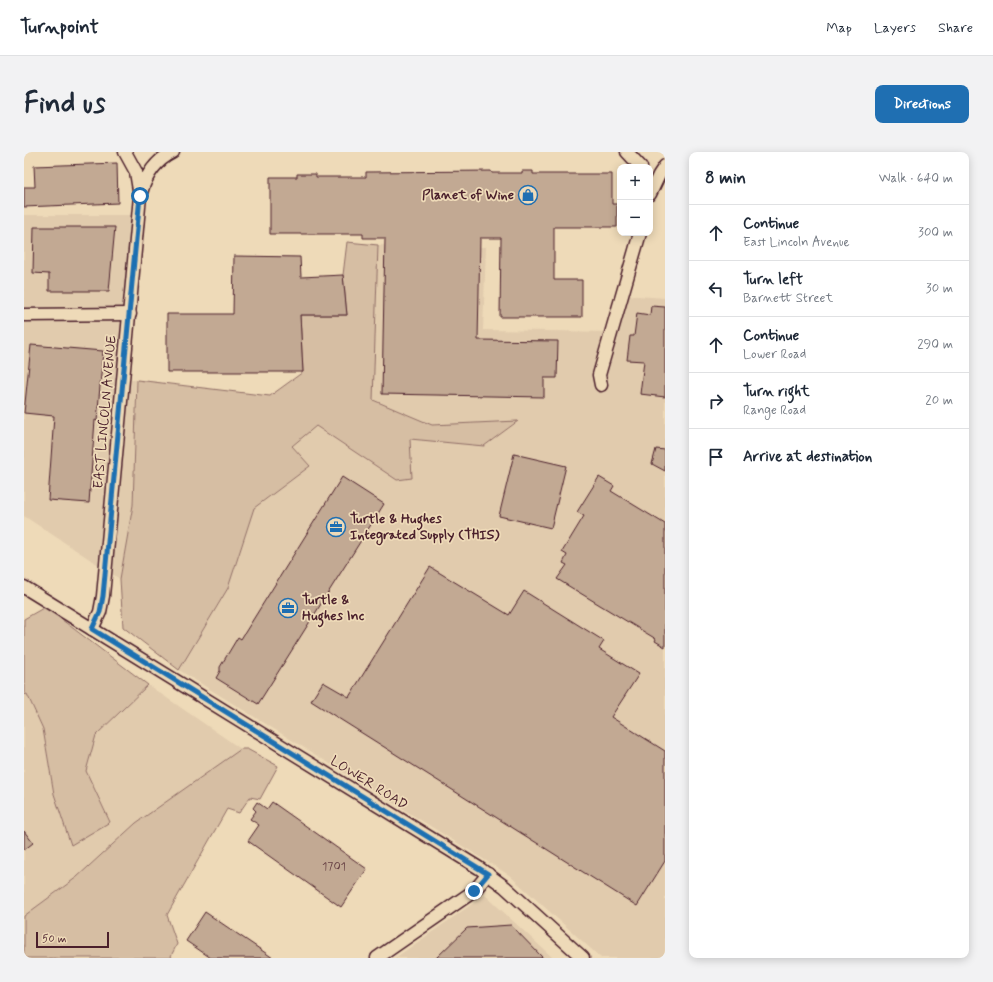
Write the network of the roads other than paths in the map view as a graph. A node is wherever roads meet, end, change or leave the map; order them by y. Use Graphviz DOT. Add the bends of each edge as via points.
graph roads {
  1 [pos="125,152"];
  2 [pos="173,152"];
  3 [pos="627,152"];
  4 [pos="638,164"];
  5 [pos="665,166"];
  6 [pos="653,187"];
  7 [pos="140,196"];
  8 [pos="639,236"];
  9 [pos="130,314"];
  10 [pos="24,315"];
  11 [pos="601,385"];
  12 [pos="24,587"];
  13 [pos="92,629"];
  14 [pos="488,874"];
  15 [pos="377,958"];
  16 [pos="583,958"];
  1 -- 7 [label="street, EAST LINCOLN AVENUE" via="136,172"];
  2 -- 7 [label="street, EAST LINCOLN AVENUE" via="153,168"];
  3 -- 4 [label="street"];
  5 -- 6 [label="street"];
  7 -- 9 [label="street, EAST LINCOLN AVENUE"];
  8 -- 11 [label="street" via="599,375"];
  9 -- 10 [label="street"];
  9 -- 13 [label="street, EAST LINCOLN AVENUE" via="103,596 100,612"];
  12 -- 13 [label="street, LOWER ROAD"];
  13 -- 14 [label="street, LOWER ROAD"];
  14 -- 15 [label="street" via="474,891"];
  14 -- 16 [label="street, LOWER ROAD"];
}
